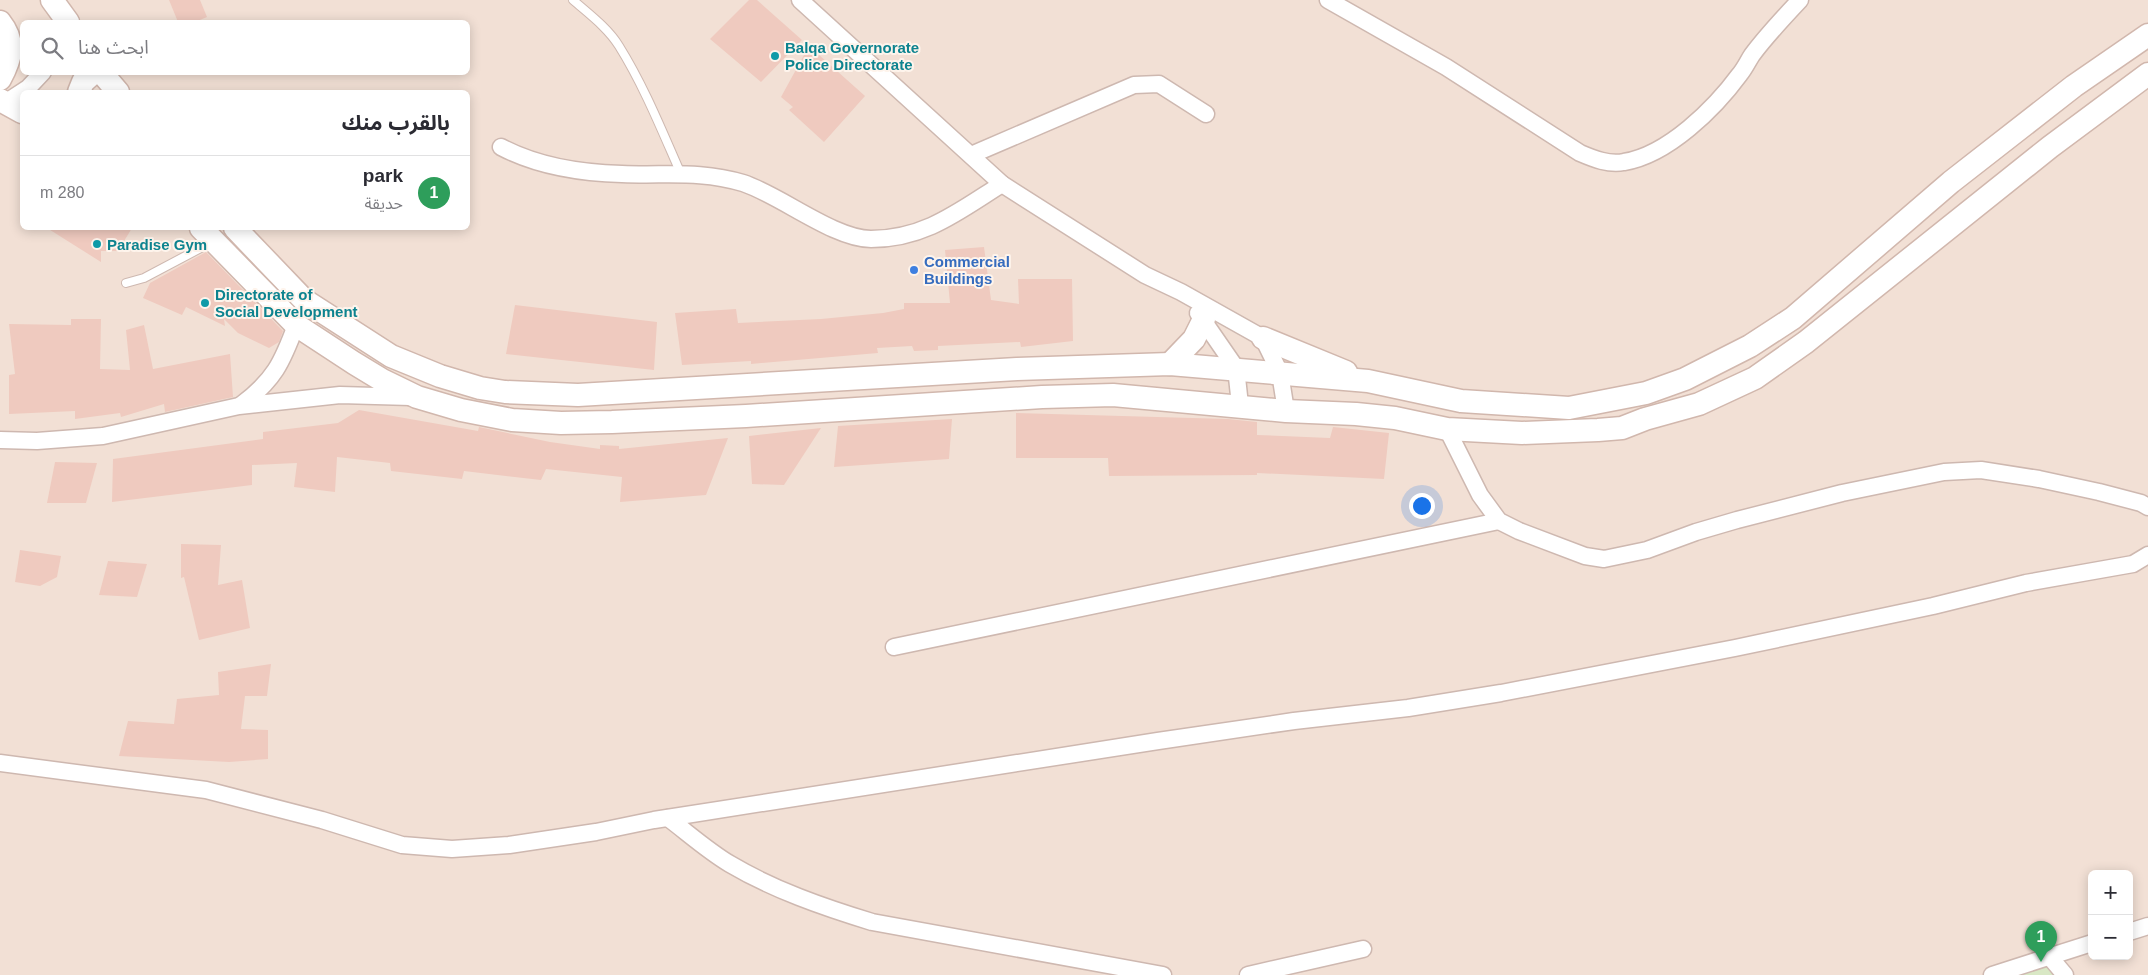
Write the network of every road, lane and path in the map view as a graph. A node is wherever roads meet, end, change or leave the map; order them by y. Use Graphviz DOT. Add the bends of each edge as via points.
graph roads {
  1 [pos="573,0"];
  2 [pos="800,0"];
  3 [pos="1328,0"];
  4 [pos="1800,0"];
  5 [pos="55,6"];
  6 [pos="66,20"];
  7 [pos="0,22"];
  8 [pos="2148,35"];
  9 [pos="2148,74"];
  10 [pos="40,75"];
  11 [pos="91,75"];
  12 [pos="104,75"];
  13 [pos="0,79"];
  14 [pos="26,90"];
  15 [pos="80,90"];
  16 [pos="116,90"];
  17 [pos="20,95"];
  18 [pos="9,105"];
  19 [pos="1206,114"];
  20 [pos="501,146"];
  21 [pos="971,156"];
  22 [pos="682,174"];
  23 [pos="1002,184"];
  24 [pos="237,230"];
  25 [pos="208,234"];
  26 [pos="126,283"];
  27 [pos="1181,292"];
  28 [pos="1793,318"];
  29 [pos="1204,319"];
  30 [pos="296,325"];
  31 [pos="1263,338"];
  32 [pos="1806,342"];
  33 [pos="1170,364"];
  34 [pos="1236,368"];
  35 [pos="1280,374"];
  36 [pos="1368,381"];
  37 [pos="417,397"];
  38 [pos="1240,405"];
  39 [pos="239,406"];
  40 [pos="1286,411"];
  41 [pos="1447,430"];
  42 [pos="0,440"];
  43 [pos="2148,507"];
  44 [pos="1499,521"];
  45 [pos="2148,556"];
  46 [pos="894,647"];
  47 [pos="0,763"];
  48 [pos="668,818"];
  49 [pos="2148,926"];
  50 [pos="2133,931"];
  51 [pos="2088,944"];
  52 [pos="1363,949"];
  53 [pos="2049,956"];
  54 [pos="1164,975"];
  55 [pos="1248,975"];
  56 [pos="1992,975"];
  57 [pos="2065,975"];
  1 -- 22 [label="lane" via="619,45 659,121"];
  2 -- 21 [label="street"];
  3 -- 4 [label="street" via="1446,67 1580,153 1602,162 1623,162 1643,157 1705,114"];
  5 -- 6 [label="main road"];
  7 -- 13 [label="main road" via="10,38 12,50"];
  8 -- 28 [label="main road" via="2074,86 1959,176"];
  9 -- 32 [label="main road" via="2050,147"];
  10 -- 14 [label="street"];
  11 -- 15 [label="main road"];
  12 -- 16 [label="main road"];
  17 -- 18 [label="street"];
  19 -- 21 [label="street" via="1159,84 1134,85"];
  20 -- 22 [label="street" via="534,161 566,168 622,174"];
  21 -- 23 [label="street"];
  22 -- 23 [label="street" via="704,174 745,184 849,235 870,239 923,231"];
  23 -- 27 [label="street" via="1145,275"];
  24 -- 33 [label="main road" via="304,300 391,356 440,376 505,392 578,395 1017,369"];
  25 -- 26 [label="lane" via="144,278"];
  25 -- 30 [label="main road"];
  27 -- 29 [label="street"];
  27 -- 31 [label="street"];
  28 -- 32 [label="main road"];
  28 -- 36 [label="main road" via="1750,346 1685,379 1646,393 1569,408 1461,402"];
  29 -- 33 [label="main road" via="1194,339"];
  29 -- 34 [label="street"];
  30 -- 37 [label="main road" via="382,380"];
  30 -- 39 [label="street" via="270,380"];
  31 -- 35 [label="street"];
  31 -- 36 [label="main road"];
  32 -- 41 [label="main road" via="1755,378 1699,404 1622,428 1522,433"];
  33 -- 34 [label="main road"];
  34 -- 35 [label="main road"];
  34 -- 38 [label="street"];
  35 -- 36 [label="main road"];
  35 -- 40 [label="street"];
  37 -- 38 [label="main road" via="512,420 561,423 736,417 1113,395"];
  37 -- 39 [label="street" via="340,395"];
  38 -- 40 [label="main road"];
  39 -- 42 [label="street" via="103,436"];
  40 -- 41 [label="main road" via="1395,418"];
  41 -- 44 [label="street" via="1480,495"];
  43 -- 44 [label="street" via="2039,478 1980,470 1944,472 1842,493 1696,532 1647,550 1604,559 1585,556"];
  44 -- 46 [label="street"];
  45 -- 48 [label="street" via="2133,564 2026,582 1932,606 1745,646 1502,693 1158,741"];
  47 -- 48 [label="street" via="206,790 402,845 452,849 509,845"];
  48 -- 54 [label="street" via="728,863 825,908 872,922"];
  49 -- 50 [label="street"];
  51 -- 53 [label="street"];
  52 -- 55 [label="street"];
  53 -- 56 [label="street"];
  53 -- 57 [label="street"];
}
